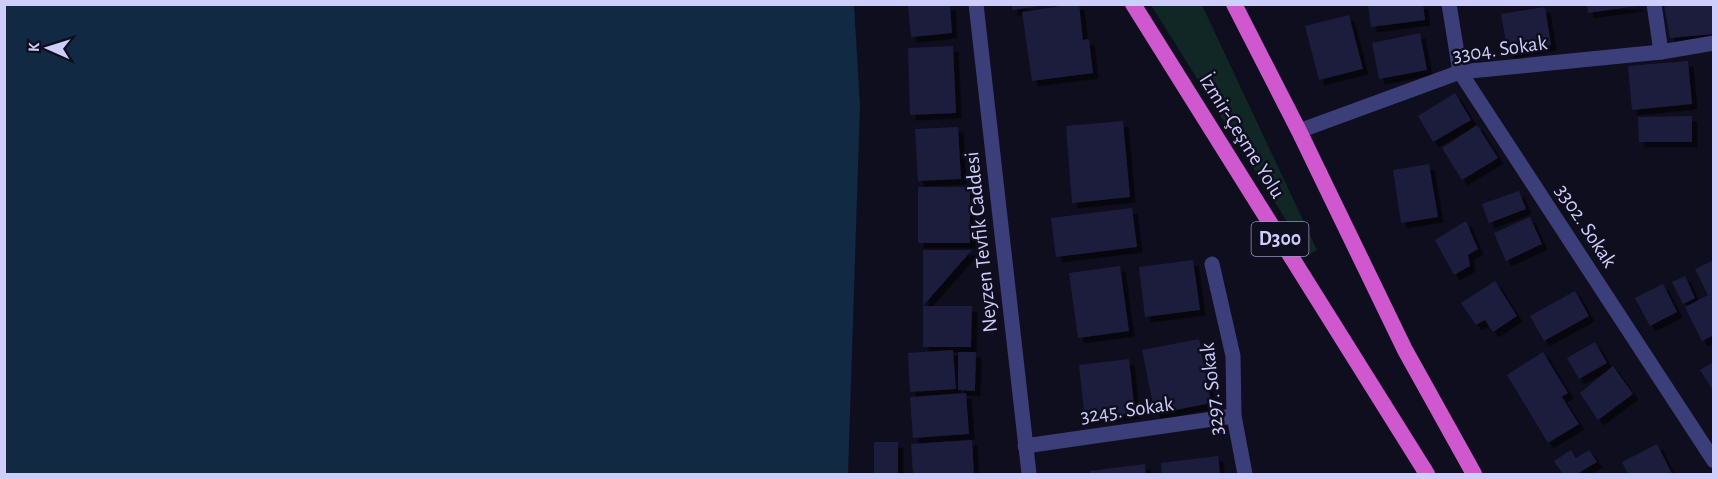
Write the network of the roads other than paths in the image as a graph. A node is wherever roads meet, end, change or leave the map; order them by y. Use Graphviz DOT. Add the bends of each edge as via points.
graph roads {
  1 [pos="976,4"];
  2 [pos="1133,4"];
  3 [pos="1234,4"];
  4 [pos="1449,4"];
  5 [pos="1654,4"];
  6 [pos="1713,43"];
  7 [pos="1661,52"];
  8 [pos="1460,72"];
  9 [pos="1299,131"];
  10 [pos="1212,264"];
  11 [pos="1234,416"];
  12 [pos="1025,446"];
  13 [pos="1713,461"];
  14 [pos="1029,474"];
  15 [pos="1245,474"];
  16 [pos="1427,474"];
  17 [pos="1474,474"];
  1 -- 12 [label="street, Neyzen Tevfik Caddesi"];
  2 -- 16 [label="highway, İzmir-Çeşme Yolu / D300"];
  3 -- 9 [label="highway, D300"];
  4 -- 8 [label="street, 3302. Sokak"];
  5 -- 7 [label="street"];
  6 -- 7 [label="street, 3304. Sokak"];
  7 -- 8 [label="street, 3304. Sokak"];
  8 -- 9 [label="street, 3304. Sokak"];
  8 -- 13 [label="street, 3302. Sokak"];
  9 -- 17 [label="highway, D300" via="1405,350"];
  10 -- 11 [label="street, 3297. Sokak" via="1233,356"];
  11 -- 12 [label="street, 3245. Sokak"];
  11 -- 15 [label="street, 3297. Sokak"];
  12 -- 14 [label="street, Neyzen Tevfik Caddesi"];
}
